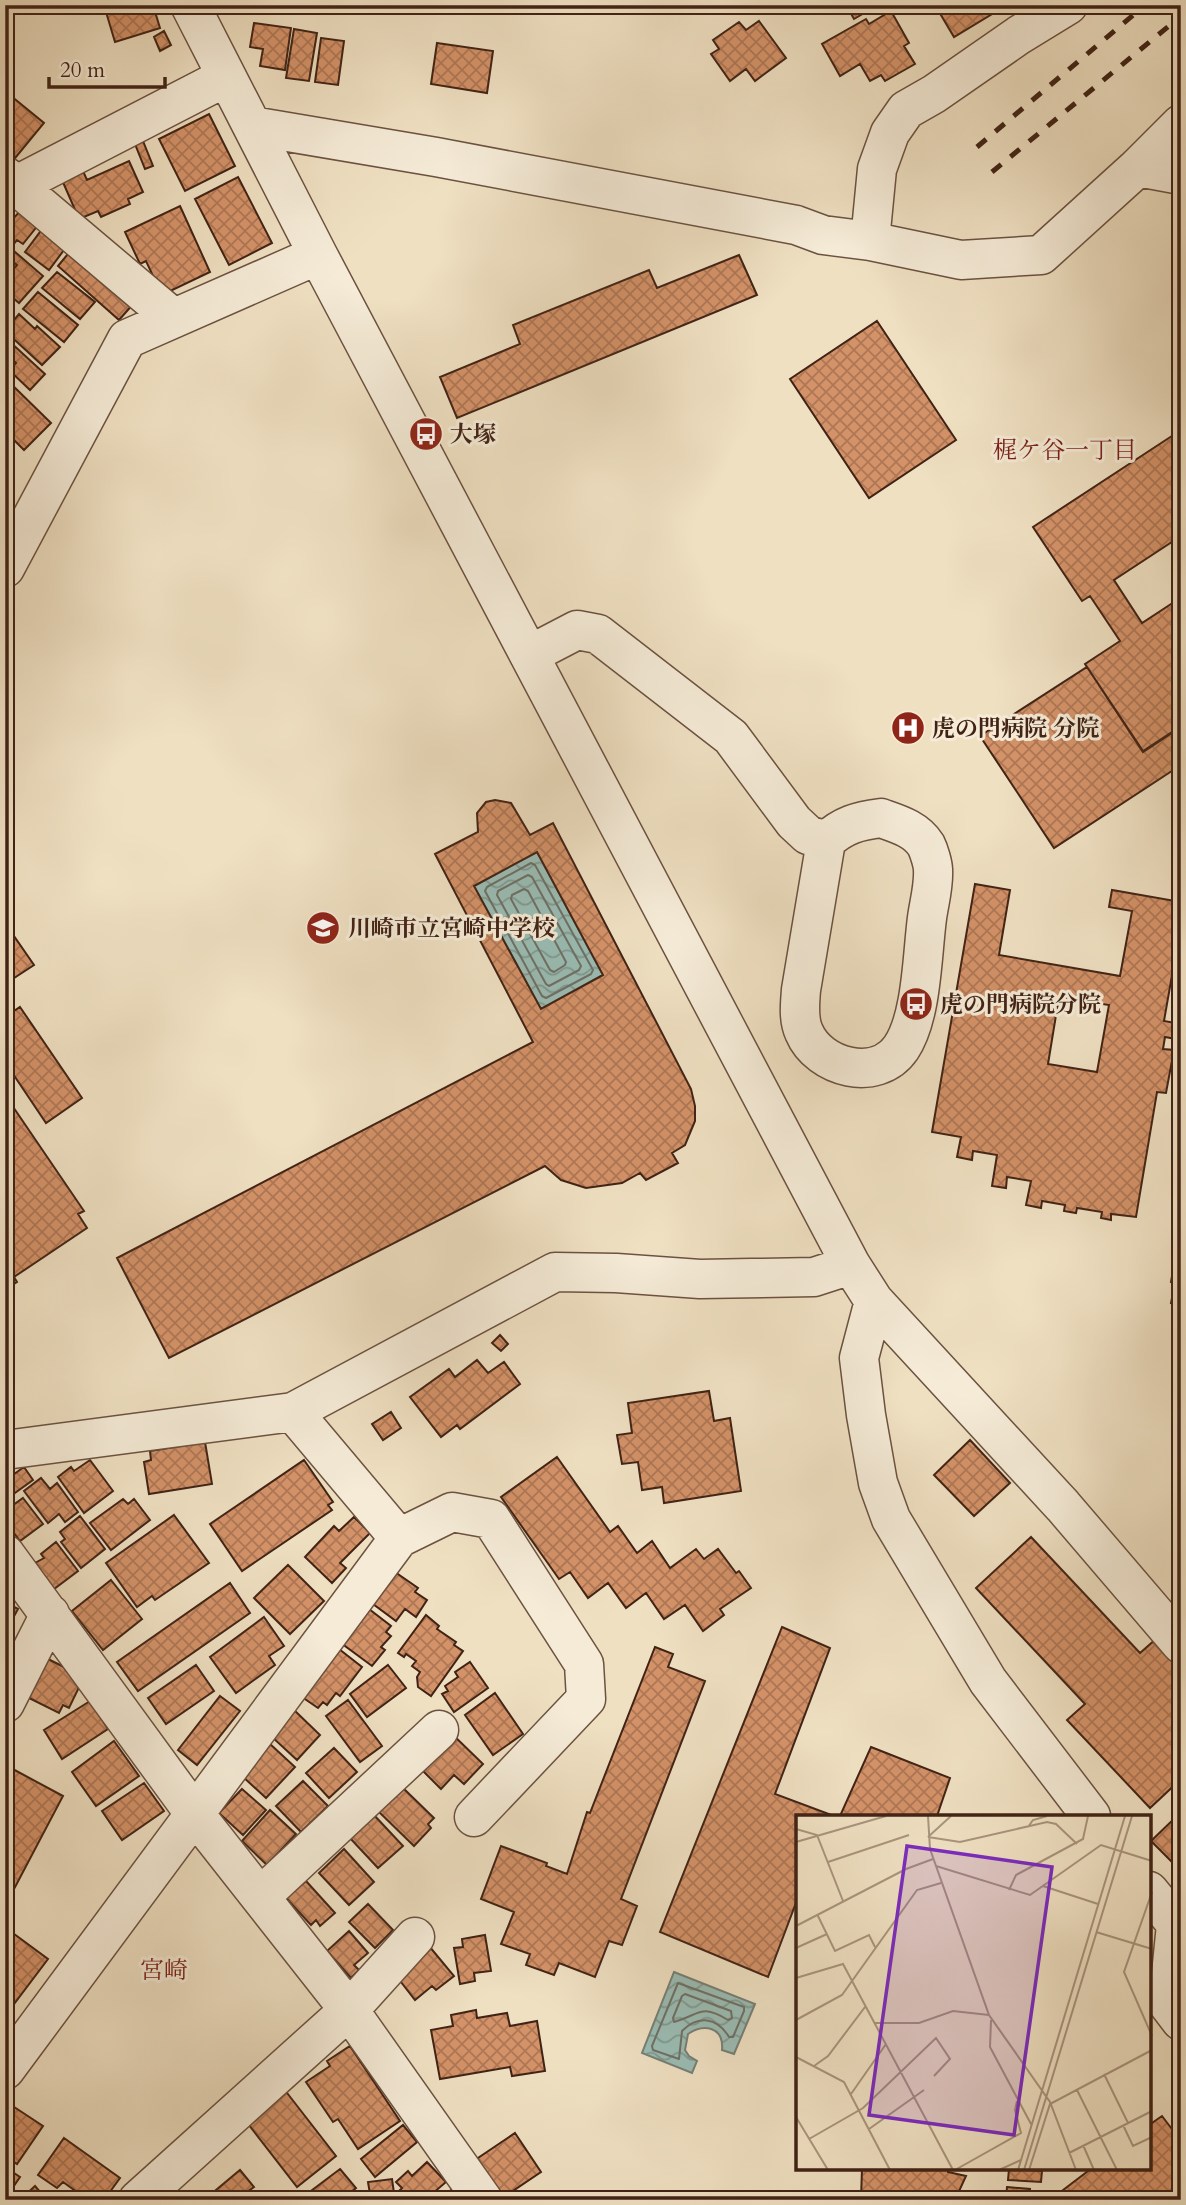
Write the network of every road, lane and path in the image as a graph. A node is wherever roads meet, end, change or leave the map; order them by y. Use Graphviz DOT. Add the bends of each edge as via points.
graph roads {
  1 [pos="190,5"];
  2 [pos="1069,5"];
  3 [pos="226,77"];
  4 [pos="1181,124"];
  5 [pos="252,126"];
  6 [pos="1138,167"];
  7 [pos="1181,175"];
  8 [pos="9,183"];
  9 [pos="870,241"];
  10 [pos="318,255"];
  11 [pos="172,317"];
  12 [pos="5,568"];
  13 [pos="530,655"];
  14 [pos="826,841"];
  15 [pos="851,1265"];
  16 [pos="874,1301"];
  17 [pos="292,1412"];
  18 [pos="5,1450"];
  19 [pos="399,1538"];
  20 [pos="5,1553"];
  21 [pos="50,1614"];
  22 [pos="1181,1644"];
  23 [pos="5,1703"];
  24 [pos="439,1730"];
  25 [pos="194,1813"];
  26 [pos="1090,1815"];
  27 [pos="474,1817"];
  28 [pos="1151,1893"];
  29 [pos="260,1897"];
  30 [pos="1179,1928"];
  31 [pos="415,1937"];
  32 [pos="349,2010"];
  33 [pos="1181,2021"];
  34 [pos="5,2070"];
  35 [pos="138,2200"];
  36 [pos="483,2200"];
  1 -- 3 [label="street"];
  2 -- 9 [label="street" via="905,110 890,133 877,169"];
  3 -- 5 [label="street"];
  3 -- 8 [label="street"];
  4 -- 6 [label="street"];
  5 -- 9 [label="street"];
  5 -- 10 [label="street"];
  6 -- 7 [label="street"];
  6 -- 9 [label="street" via="1041,256 961,260"];
  8 -- 11 [label="street"];
  10 -- 11 [label="street"];
  10 -- 13 [label="street"];
  11 -- 12 [label="street" via="127,339"];
  13 -- 14 [label="street" via="577,630 598,634 731,737 794,822 808,835"];
  13 -- 15 [label="street"];
  14 -- 14 [label="street" via="855,821 881,818 908,827 926,845 933,869 916,1004 900,1050 884,1064 859,1068 836,1064 816,1051 799,1014"];
  15 -- 16 [label="street"];
  15 -- 17 [label="street" via="802,1278 555,1272"];
  16 -- 22 [label="street" via="1063,1506"];
  16 -- 26 [label="street" via="859,1359 878,1483 891,1519 989,1681"];
  17 -- 18 [label="street"];
  17 -- 19 [label="street"];
  19 -- 25 [label="street"];
  19 -- 27 [label="street" via="452,1512 491,1519 584,1664 586,1699"];
  20 -- 21 [label="street"];
  21 -- 23 [label="street"];
  21 -- 25 [label="street"];
  24 -- 29 [label="street"];
  25 -- 29 [label="street"];
  25 -- 34 [label="street"];
  28 -- 30 [label="street"];
  29 -- 32 [label="street"];
  30 -- 33 [label="street" via="1168,2004"];
  31 -- 32 [label="street"];
  32 -- 35 [label="street"];
  32 -- 36 [label="street"];
}
